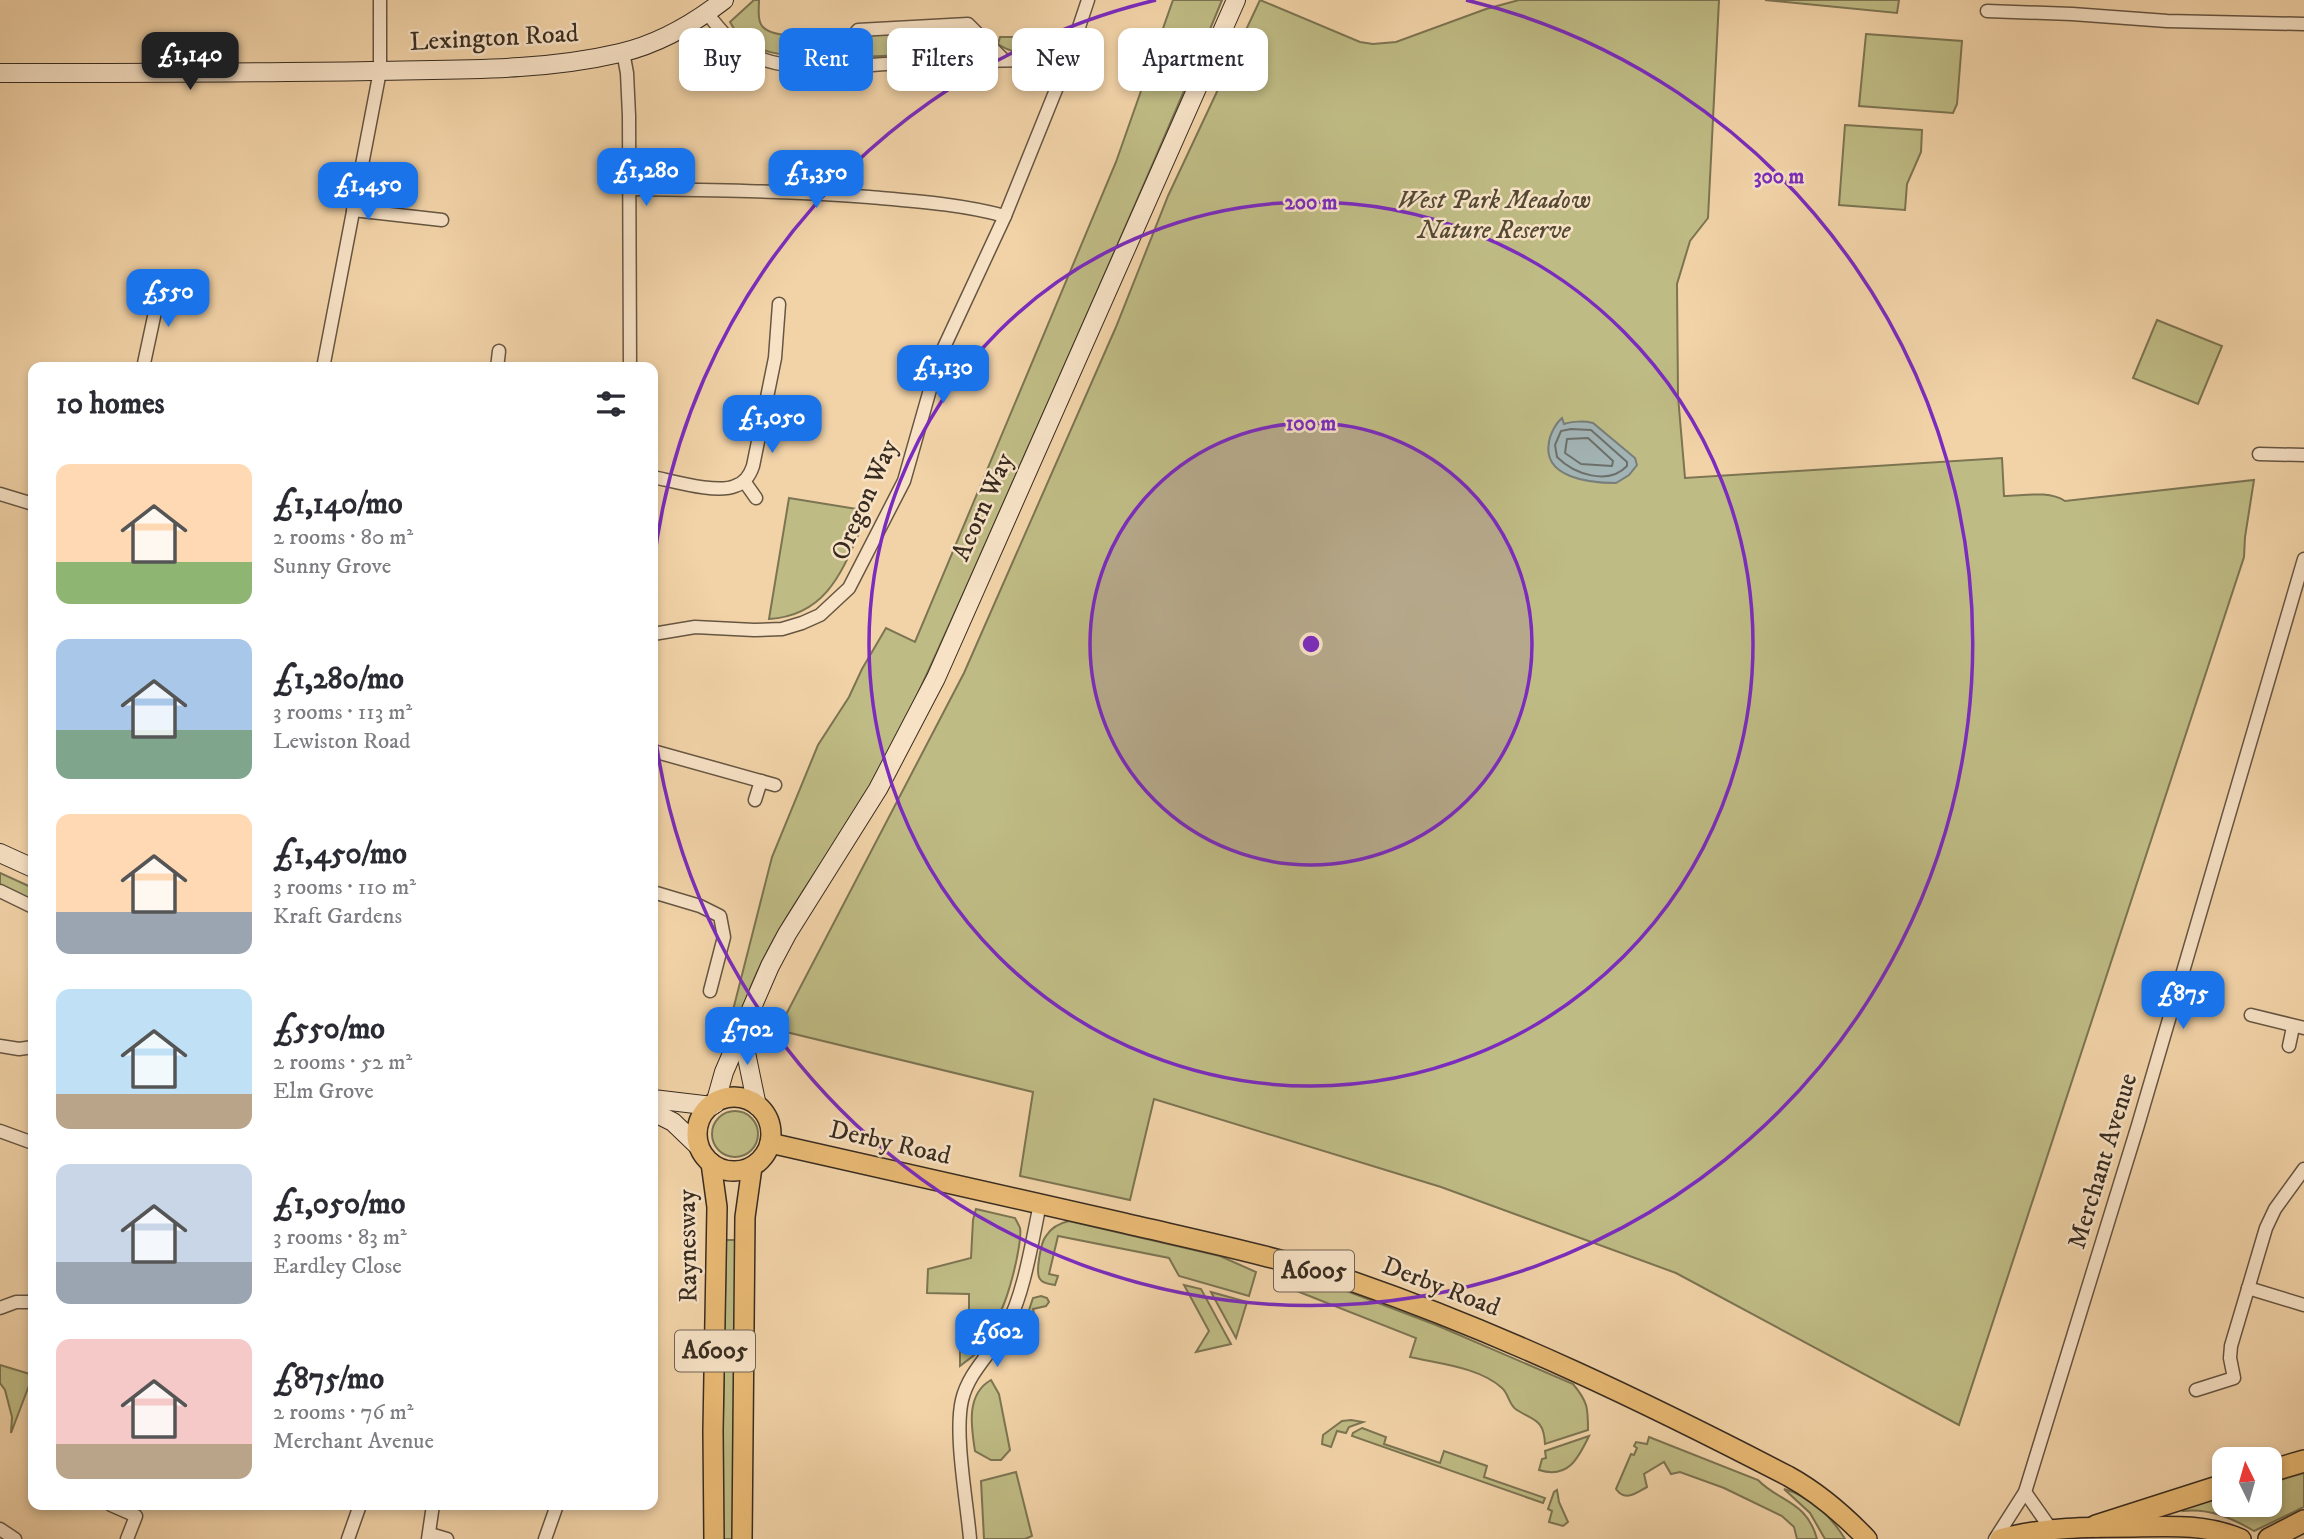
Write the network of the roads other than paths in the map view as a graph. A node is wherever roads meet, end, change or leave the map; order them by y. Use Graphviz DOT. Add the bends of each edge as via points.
graph roads {
  1 [pos="380,0"];
  2 [pos="724,0"];
  3 [pos="1088,0"];
  4 [pos="1236,0"];
  5 [pos="1987,11"];
  6 [pos="707,13"];
  7 [pos="2304,23"];
  8 [pos="1079,28"];
  9 [pos="873,29"];
  10 [pos="623,52"];
  11 [pos="1004,60"];
  12 [pos="1012,60"];
  13 [pos="779,64"];
  14 [pos="873,64"];
  15 [pos="380,71"];
  16 [pos="0,73"];
  17 [pos="1056,91"];
  18 [pos="629,189"];
  19 [pos="353,210"];
  20 [pos="1006,216"];
  21 [pos="442,220"];
  22 [pos="161,284"];
  23 [pos="779,304"];
  24 [pos="499,351"];
  25 [pos="144,362"];
  26 [pos="324,362"];
  27 [pos="498,362"];
  28 [pos="630,362"];
  29 [pos="2259,454"];
  30 [pos="2304,455"];
  31 [pos="658,478"];
  32 [pos="744,481"];
  33 [pos="0,494"];
  34 [pos="756,498"];
  35 [pos="28,502"];
  36 [pos="2304,559"];
  37 [pos="658,633"];
  38 [pos="658,752"];
  39 [pos="761,781"];
  40 [pos="775,785"];
  41 [pos="755,800"];
  42 [pos="0,853"];
  43 [pos="28,866"];
  44 [pos="0,891"];
  45 [pos="658,893"];
  46 [pos="28,905"];
  47 [pos="710,991"];
  48 [pos="2251,1015"];
  49 [pos="749,1018"];
  50 [pos="2299,1028"];
  51 [pos="0,1046"];
  52 [pos="2289,1046"];
  53 [pos="28,1048"];
  54 [pos="658,1100"];
  55 [pos="713,1105"];
  56 [pos="757,1106"];
  57 [pos="658,1114"];
  58 [pos="0,1131"];
  59 [pos="28,1141"];
  60 [pos="771,1143"];
  61 [pos="699,1147"];
  62 [pos="711,1163"];
  63 [pos="752,1167"];
  64 [pos="2304,1169"];
  65 [pos="1040,1204"];
  66 [pos="2248,1288"];
  67 [pos="28,1302"];
  68 [pos="2304,1305"];
  69 [pos="0,1308"];
  70 [pos="2196,1390"];
  71 [pos="2304,1461"];
  72 [pos="2282,1467"];
  73 [pos="2212,1489"];
  74 [pos="2025,1492"];
  75 [pos="1821,1496"];
  76 [pos="122,1510"];
  77 [pos="358,1510"];
  78 [pos="432,1510"];
  79 [pos="555,1510"];
  80 [pos="2304,1521"];
  81 [pos="2096,1526"];
  82 [pos="0,1529"];
  83 [pos="2050,1529"];
  84 [pos="429,1536"];
  85 [pos="2276,1536"];
  86 [pos="15,1539"];
  87 [pos="127,1539"];
  88 [pos="348,1539"];
  89 [pos="447,1539"];
  90 [pos="545,1539"];
  91 [pos="714,1539"];
  92 [pos="742,1539"];
  93 [pos="970,1539"];
  94 [pos="1852,1539"];
  95 [pos="1867,1539"];
  96 [pos="1998,1539"];
  97 [pos="2241,1539"];
  1 -- 15 [label="street"];
  2 -- 6 [label="street, Lexington Road"];
  3 -- 8 [label="street, Oregon Way"];
  4 -- 49 [label="street, Acorn Way" via="936,678 878,789 787,934"];
  5 -- 7 [label="street"];
  6 -- 10 [label="street, Lexington Road" via="681,30"];
  6 -- 13 [label="street" via="735,44"];
  9 -- 11 [label="street" via="968,24"];
  10 -- 15 [label="street, Lexington Road" via="554,65"];
  10 -- 18 [label="street"];
  11 -- 12 [label="street"];
  11 -- 14 [label="street"];
  15 -- 16 [label="street, Lexington Road"];
  15 -- 19 [label="street"];
  17 -- 20 [label="street, Oregon Way"];
  18 -- 20 [label="street" via="843,195 934,203"];
  18 -- 28 [label="street"];
  19 -- 21 [label="street"];
  19 -- 26 [label="street"];
  20 -- 37 [label="street, Oregon Way" via="939,358 904,481 855,579 841,597 812,619 782,628 695,627"];
  22 -- 25 [label="street"];
  23 -- 32 [label="street" via="775,358 753,466"];
  24 -- 27 [label="street"];
  29 -- 30 [label="street"];
  31 -- 32 [label="street" via="721,488"];
  32 -- 34 [label="street"];
  33 -- 35 [label="street"];
  36 -- 74 [label="street, Merchant Avenue"];
  38 -- 39 [label="street"];
  39 -- 40 [label="street"];
  39 -- 41 [label="street"];
  42 -- 43 [label="street"];
  44 -- 46 [label="street"];
  45 -- 47 [label="street" via="720,916 724,937"];
  48 -- 50 [label="street"];
  49 -- 55 [label="street, Acorn Way"];
  49 -- 56 [label="street, Acorn Way" via="745,1048"];
  50 -- 52 [label="street"];
  51 -- 53 [label="street"];
  54 -- 55 [label="street"];
  55 -- 56 [label="main road" via="741,1098"];
  55 -- 61 [label="main road" via="699,1126"];
  56 -- 60 [label="main road" via="769,1121"];
  57 -- 61 [label="street"];
  58 -- 59 [label="street"];
  60 -- 63 [label="main road"];
  60 -- 65 [label="main road, Derby Road / A6005"];
  61 -- 62 [label="main road, A6005"];
  62 -- 63 [label="main road" via="731,1171"];
  62 -- 91 [label="main road, Raynesway / A6005" via="717,1207"];
  63 -- 92 [label="main road, Raynesway / A6005" via="746,1217"];
  64 -- 66 [label="street" via="2270,1219"];
  65 -- 75 [label="main road, Derby Road / A6005" via="1280,1261 1434,1311 1621,1392"];
  65 -- 93 [label="street" via="1011,1317 972,1376 962,1402 959,1424"];
  66 -- 68 [label="street"];
  66 -- 70 [label="street" via="2230,1352 2234,1378"];
  67 -- 69 [label="street"];
  71 -- 72 [label="highway"];
  73 -- 81 [label="highway"];
  74 -- 83 [label="street"];
  74 -- 96 [label="street, Merchant Avenue"];
  75 -- 94 [label="main road, Derby Road / A6005"];
  75 -- 95 [label="main road, Derby Road / A6005"];
  76 -- 87 [label="street" via="136,1516"];
  77 -- 88 [label="street"];
  78 -- 84 [label="street"];
  79 -- 90 [label="street"];
  80 -- 85 [label="highway"];
  81 -- 83 [label="main road"];
  81 -- 97 [label="main road" via="2200,1527"];
  82 -- 86 [label="street"];
  83 -- 96 [label="main road"];
  84 -- 89 [label="street"];
}
